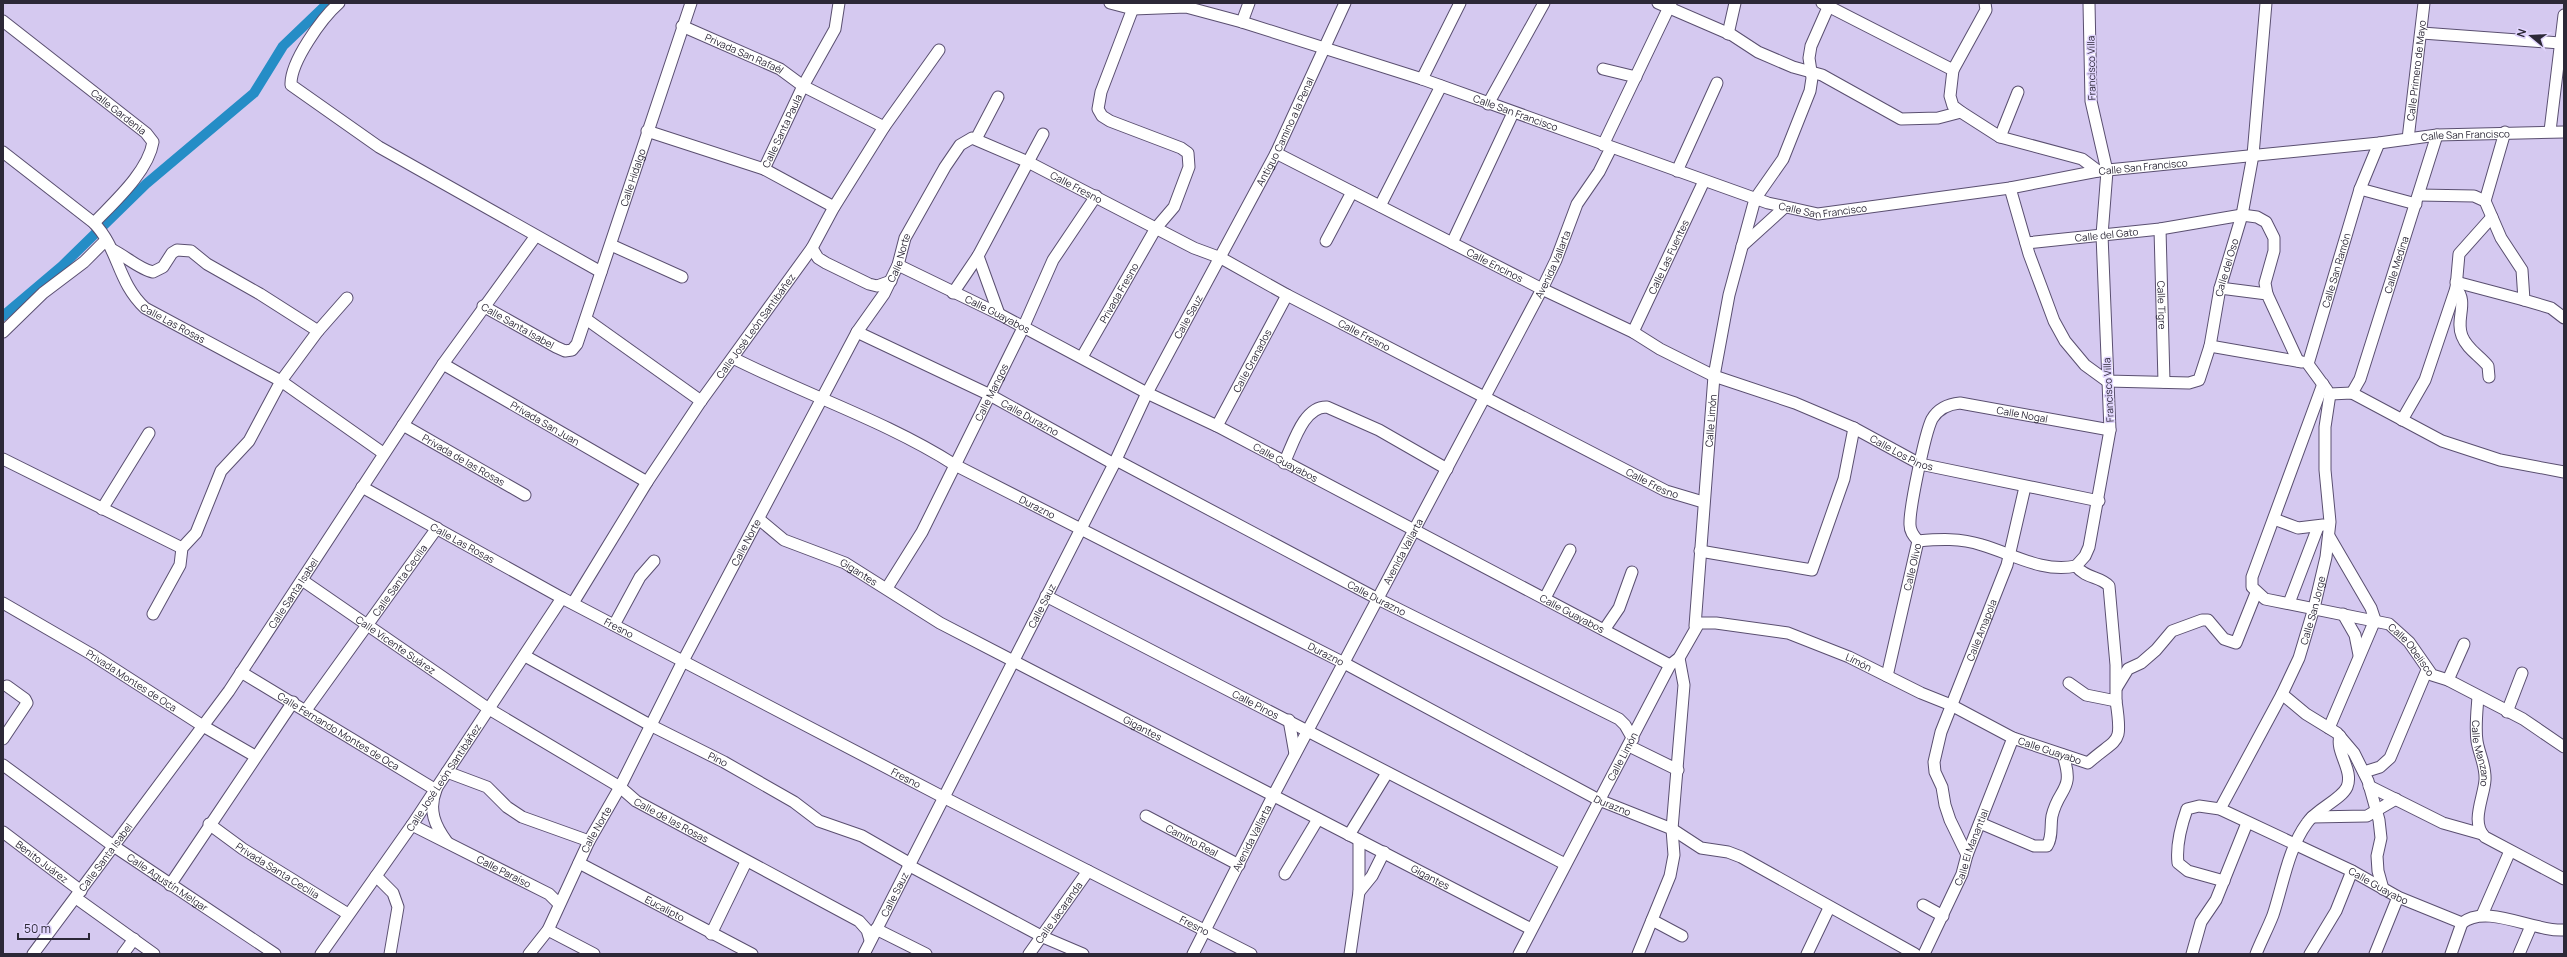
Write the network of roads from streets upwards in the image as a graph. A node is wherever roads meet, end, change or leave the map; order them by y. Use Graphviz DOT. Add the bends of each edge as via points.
graph roads {
  1 [pos="339,3"];
  2 [pos="691,3"];
  3 [pos="839,3"];
  4 [pos="1110,3"];
  5 [pos="1249,3"];
  6 [pos="1345,3"];
  7 [pos="1460,3"];
  8 [pos="1544,3"];
  9 [pos="1658,3"];
  10 [pos="1735,3"];
  11 [pos="1985,3"];
  12 [pos="2089,3"];
  13 [pos="2266,3"];
  14 [pos="2424,3"];
  15 [pos="1827,4"];
  16 [pos="1134,6"];
  17 [pos="1670,6"];
  18 [pos="2564,15"];
  19 [pos="3,21"];
  20 [pos="1242,22"];
  21 [pos="682,26"];
  22 [pos="2422,33"];
  23 [pos="1728,34"];
  24 [pos="2560,43"];
  25 [pos="1324,48"];
  26 [pos="939,50"];
  27 [pos="1603,69"];
  28 [pos="1953,70"];
  29 [pos="1811,73"];
  30 [pos="1636,77"];
  31 [pos="1422,79"];
  32 [pos="1717,82"];
  33 [pos="803,86"];
  34 [pos="1441,86"];
  35 [pos="2018,92"];
  36 [pos="998,97"];
  37 [pos="1488,104"];
  38 [pos="1961,112"];
  39 [pos="1513,113"];
  40 [pos="884,127"];
  41 [pos="647,131"];
  42 [pos="2550,131"];
  43 [pos="2505,132"];
  44 [pos="2564,132"];
  45 [pos="1043,134"];
  46 [pos="2437,135"];
  47 [pos="2000,137"];
  48 [pos="974,138"];
  49 [pos="2408,139"];
  50 [pos="2379,143"];
  51 [pos="1607,147"];
  52 [pos="3,152"];
  53 [pos="1276,153"];
  54 [pos="2253,155"];
  55 [pos="1028,162"];
  56 [pos="764,169"];
  57 [pos="1677,171"];
  58 [pos="2102,171"];
  59 [pos="1704,181"];
  60 [pos="2010,188"];
  61 [pos="2360,189"];
  62 [pos="1352,192"];
  63 [pos="1096,196"];
  64 [pos="1755,199"];
  65 [pos="2417,199"];
  66 [pos="2485,201"];
  67 [pos="1380,206"];
  68 [pos="834,207"];
  69 [pos="1785,207"];
  70 [pos="2242,215"];
  71 [pos="2492,217"];
  72 [pos="94,223"];
  73 [pos="1156,228"];
  74 [pos="2160,229"];
  75 [pos="2102,235"];
  76 [pos="104,237"];
  77 [pos="535,237"];
  78 [pos="1326,241"];
  79 [pos="1452,243"];
  80 [pos="2026,243"];
  81 [pos="611,245"];
  82 [pos="1742,246"];
  83 [pos="812,248"];
  84 [pos="114,250"];
  85 [pos="978,256"];
  86 [pos="1221,258"];
  87 [pos="898,265"];
  88 [pos="601,272"];
  89 [pos="682,277"];
  90 [pos="891,281"];
  91 [pos="869,284"];
  92 [pos="2456,285"];
  93 [pos="2220,288"];
  94 [pos="1542,289"];
  95 [pos="953,293"];
  96 [pos="2267,294"];
  97 [pos="1287,295"];
  98 [pos="347,298"];
  99 [pos="2524,300"];
  100 [pos="483,306"];
  101 [pos="875,306"];
  102 [pos="999,314"];
  103 [pos="2564,318"];
  104 [pos="586,319"];
  105 [pos="1022,328"];
  106 [pos="318,331"];
  107 [pos="3,332"];
  108 [pos="857,332"];
  109 [pos="1633,332"];
  110 [pos="2210,346"];
  111 [pos="572,350"];
  112 [pos="1082,357"];
  113 [pos="733,358"];
  114 [pos="2303,362"];
  115 [pos="443,364"];
  116 [pos="1714,376"];
  117 [pos="2489,377"];
  118 [pos="281,381"];
  119 [pos="2108,381"];
  120 [pos="2164,382"];
  121 [pos="2323,384"];
  122 [pos="1147,393"];
  123 [pos="2352,393"];
  124 [pos="988,394"];
  125 [pos="2330,394"];
  126 [pos="1483,397"];
  127 [pos="822,399"];
  128 [pos="701,401"];
  129 [pos="2315,404"];
  130 [pos="2327,408"];
  131 [pos="1936,413"];
  132 [pos="2402,420"];
  133 [pos="403,425"];
  134 [pos="1217,426"];
  135 [pos="1854,428"];
  136 [pos="2110,430"];
  137 [pos="149,432"];
  138 [pos="383,453"];
  139 [pos="3,459"];
  140 [pos="1115,462"];
  141 [pos="1284,463"];
  142 [pos="1920,464"];
  143 [pos="955,465"];
  144 [pos="1447,469"];
  145 [pos="2564,472"];
  146 [pos="647,482"];
  147 [pos="362,487"];
  148 [pos="2025,487"];
  149 [pos="525,495"];
  150 [pos="2099,501"];
  151 [pos="1703,502"];
  152 [pos="102,509"];
  153 [pos="2274,519"];
  154 [pos="760,520"];
  155 [pos="2330,522"];
  156 [pos="2318,527"];
  157 [pos="438,528"];
  158 [pos="1081,529"];
  159 [pos="1416,530"];
  160 [pos="2329,536"];
  161 [pos="1918,541"];
  162 [pos="182,548"];
  163 [pos="1570,550"];
  164 [pos="1700,551"];
  165 [pos="2010,556"];
  166 [pos="654,561"];
  167 [pos="2076,566"];
  168 [pos="1632,572"];
  169 [pos="302,580"];
  170 [pos="887,588"];
  171 [pos="2256,593"];
  172 [pos="1046,596"];
  173 [pos="562,598"];
  174 [pos="1545,598"];
  175 [pos="1378,599"];
  176 [pos="3,603"];
  177 [pos="573,603"];
  178 [pos="2289,603"];
  179 [pos="2314,608"];
  180 [pos="153,614"];
  181 [pos="2343,614"];
  182 [pos="2375,620"];
  183 [pos="367,624"];
  184 [pos="614,625"];
  185 [pos="1695,626"];
  186 [pos="1604,630"];
  187 [pos="2464,644"];
  188 [pos="2359,655"];
  189 [pos="525,656"];
  190 [pos="1679,658"];
  191 [pos="1014,659"];
  192 [pos="683,661"];
  193 [pos="1344,663"];
  194 [pos="1670,665"];
  195 [pos="2427,670"];
  196 [pos="241,672"];
  197 [pos="2522,673"];
  198 [pos="1887,676"];
  199 [pos="2448,680"];
  200 [pos="2069,684"];
  201 [pos="7,686"];
  202 [pos="2116,690"];
  203 [pos="2282,694"];
  204 [pos="2478,697"];
  205 [pos="2116,701"];
  206 [pos="293,702"];
  207 [pos="1952,705"];
  208 [pos="489,709"];
  209 [pos="306,710"];
  210 [pos="2507,712"];
  211 [pos="1618,719"];
  212 [pos="1643,719"];
  213 [pos="1289,720"];
  214 [pos="650,725"];
  215 [pos="203,726"];
  216 [pos="2329,728"];
  217 [pos="1308,730"];
  218 [pos="2340,736"];
  219 [pos="2013,738"];
  220 [pos="3,739"];
  221 [pos="1631,742"];
  222 [pos="2564,746"];
  223 [pos="1295,754"];
  224 [pos="2063,755"];
  225 [pos="255,756"];
  226 [pos="3,765"];
  227 [pos="1678,770"];
  228 [pos="447,772"];
  229 [pos="2364,772"];
  230 [pos="1387,773"];
  231 [pos="2369,786"];
  232 [pos="620,787"];
  233 [pos="436,790"];
  234 [pos="1273,796"];
  235 [pos="943,797"];
  236 [pos="2396,799"];
  237 [pos="1599,800"];
  238 [pos="2220,809"];
  239 [pos="2377,811"];
  240 [pos="1146,816"];
  241 [pos="2312,817"];
  242 [pos="1318,819"];
  243 [pos="1980,823"];
  244 [pos="2247,823"];
  245 [pos="209,824"];
  246 [pos="412,825"];
  247 [pos="1672,829"];
  248 [pos="3,832"];
  249 [pos="2482,834"];
  250 [pos="1354,837"];
  251 [pos="589,841"];
  252 [pos="447,842"];
  253 [pos="112,845"];
  254 [pos="2296,845"];
  255 [pos="2510,851"];
  256 [pos="1384,852"];
  257 [pos="1967,855"];
  258 [pos="746,862"];
  259 [pos="579,863"];
  260 [pos="908,864"];
  261 [pos="1566,864"];
  262 [pos="1238,865"];
  263 [pos="1088,871"];
  264 [pos="2352,871"];
  265 [pos="1285,874"];
  266 [pos="376,876"];
  267 [pos="2564,879"];
  268 [pos="2224,881"];
  269 [pos="170,885"];
  270 [pos="2383,889"];
  271 [pos="1359,892"];
  272 [pos="79,895"];
  273 [pos="2398,897"];
  274 [pos="559,904"];
  275 [pos="1923,905"];
  276 [pos="1829,908"];
  277 [pos="348,914"];
  278 [pos="2482,915"];
  279 [pos="1943,916"];
  280 [pos="1652,920"];
  281 [pos="859,922"];
  282 [pos="2462,923"];
  283 [pos="878,925"];
  284 [pos="2531,926"];
  285 [pos="1532,929"];
  286 [pos="548,930"];
  287 [pos="2564,930"];
  288 [pos="1205,932"];
  289 [pos="711,934"];
  290 [pos="1043,936"];
  291 [pos="1682,936"];
  292 [pos="134,939"];
  293 [pos="870,940"];
  294 [pos="33,954"];
  295 [pos="123,954"];
  296 [pos="154,954"];
  297 [pos="275,954"];
  298 [pos="321,954"];
  299 [pos="390,954"];
  300 [pos="528,954"];
  301 [pos="594,954"];
  302 [pos="752,954"];
  303 [pos="864,954"];
  304 [pos="926,954"];
  305 [pos="1029,954"];
  306 [pos="1082,954"];
  307 [pos="1193,954"];
  308 [pos="1251,954"];
  309 [pos="1350,954"];
  310 [pos="1519,954"];
  311 [pos="1638,954"];
  312 [pos="1807,954"];
  313 [pos="1915,954"];
  314 [pos="1924,954"];
  315 [pos="2192,954"];
  316 [pos="2256,954"];
  317 [pos="2310,954"];
  318 [pos="2375,954"];
  319 [pos="2451,954"];
  320 [pos="2519,954"];
  1 -- 77 [label="street" via="312,36 293,71 291,85 379,147"];
  2 -- 21 [label="street, Calle Hidalgo"];
  3 -- 33 [label="street, Calle Santa Paula" via="835,29"];
  4 -- 16 [label="street, Calle San Francisco"];
  5 -- 20 [label="street"];
  6 -- 25 [label="street, Antiguo Camino a la Penal"];
  7 -- 31 [label="street"];
  8 -- 37 [label="street"];
  9 -- 17 [label="street"];
  10 -- 23 [label="street"];
  11 -- 28 [label="street" via="1986,10"];
  12 -- 58 [label="street, Francisco Villa" via="2091,101"];
  13 -- 54 [label="street, Calle del Oso"];
  14 -- 22 [label="street, Calle Primero de Mayo"];
  15 -- 28 [label="street"];
  15 -- 29 [label="street, Calle Limón" via="1811,46"];
  16 -- 20 [label="street, Calle San Francisco" via="1186,8"];
  16 -- 73 [label="street, Privada Fresno" via="1098,109 1110,122 1181,148 1188,153 1189,167 1174,207"];
  17 -- 23 [label="street"];
  17 -- 30 [label="street, Avenida Vallarta"];
  18 -- 24 [label="street"];
  19 -- 72 [label="street, Calle Gardenia" via="146,133 153,142 151,151 126,190"];
  20 -- 25 [label="street, Calle San Francisco"];
  21 -- 33 [label="street, Privada San Rafaél" via="780,69"];
  21 -- 41 [label="street, Calle Hidalgo"];
  22 -- 24 [label="street"];
  22 -- 49 [label="street, Calle Primero de Mayo"];
  23 -- 29 [label="street" via="1758,52"];
  24 -- 42 [label="street"];
  25 -- 31 [label="street, Calle San Francisco"];
  25 -- 53 [label="street, Antiguo Camino a la Penal"];
  26 -- 40 [label="street, Calle José León Santibáñez"];
  27 -- 30 [label="street"];
  28 -- 38 [label="street" via="1950,96 1953,106"];
  29 -- 38 [label="street" via="1822,75 1901,119 1938,118"];
  29 -- 64 [label="street, Calle Limón" via="1810,91 1783,159"];
  30 -- 51 [label="street, Avenida Vallarta"];
  31 -- 34 [label="street, Calle San Francisco"];
  32 -- 57 [label="street"];
  33 -- 40 [label="street, Privada San Rafaél"];
  33 -- 56 [label="street, Calle Santa Paula"];
  34 -- 37 [label="street, Calle San Francisco"];
  34 -- 67 [label="street"];
  35 -- 47 [label="street"];
  36 -- 48 [label="street"];
  37 -- 39 [label="street, Calle San Francisco"];
  38 -- 47 [label="street"];
  39 -- 51 [label="street, Calle San Francisco"];
  39 -- 79 [label="street"];
  40 -- 68 [label="street, Calle José León Santibáñez"];
  41 -- 56 [label="street, Calle Santa Paula"];
  41 -- 81 [label="street, Calle Hidalgo"];
  42 -- 43 [label="street, Calle San Francisco"];
  42 -- 44 [label="street, Calle San Francisco"];
  43 -- 46 [label="street, Calle San Francisco"];
  43 -- 66 [label="street"];
  45 -- 55 [label="street"];
  46 -- 49 [label="street, Calle San Francisco"];
  46 -- 65 [label="street, Calle Medina"];
  47 -- 58 [label="street" via="2082,159"];
  48 -- 55 [label="street, Calle Fresno"];
  48 -- 87 [label="street, Calle Norte" via="960,145 945,167 905,238"];
  49 -- 50 [label="street, Calle San Francisco"];
  50 -- 54 [label="street, Calle San Francisco"];
  50 -- 61 [label="street, Calle San Ramón"];
  51 -- 57 [label="street, Calle San Francisco"];
  51 -- 94 [label="street, Avenida Vallarta" via="1599,172 1577,204"];
  52 -- 72 [label="street, Calle Las Rosas"];
  53 -- 62 [label="street, Calle Encinos"];
  53 -- 86 [label="street, Antiguo Camino a la Penal"];
  54 -- 58 [label="street, Calle San Francisco"];
  54 -- 70 [label="street, Calle del Oso"];
  55 -- 63 [label="street, Calle Fresno"];
  55 -- 85 [label="street"];
  56 -- 68 [label="street"];
  57 -- 59 [label="street, Calle San Francisco"];
  58 -- 60 [label="street, Calle San Francisco"];
  58 -- 75 [label="street, Francisco Villa"];
  59 -- 64 [label="street, Calle San Francisco"];
  59 -- 109 [label="street, Calle Las Fuentes"];
  60 -- 69 [label="street, Calle San Francisco" via="1818,214"];
  60 -- 80 [label="street"];
  61 -- 65 [label="street"];
  61 -- 114 [label="street, Calle San Ramón"];
  62 -- 67 [label="street, Calle Encinos"];
  62 -- 78 [label="street"];
  63 -- 73 [label="street, Calle Fresno"];
  63 -- 105 [label="street, Calle Mangos" via="1053,260"];
  64 -- 69 [label="street, Calle San Francisco"];
  64 -- 82 [label="street, Calle Limón"];
  65 -- 66 [label="street" via="2474,196"];
  65 -- 123 [label="street, Calle Medina" via="2360,379"];
  66 -- 71 [label="street"];
  67 -- 79 [label="street, Calle Encinos"];
  68 -- 83 [label="street, Calle José León Santibáñez"];
  69 -- 82 [label="street"];
  70 -- 74 [label="street, Calle del Gato"];
  70 -- 93 [label="street, Calle del Oso"];
  70 -- 96 [label="street" via="2257,217 2266,222 2271,229 2274,251 2265,283"];
  71 -- 92 [label="street" via="2459,254"];
  71 -- 99 [label="street" via="2501,238 2522,270"];
  72 -- 76 [label="street, Calle Las Rosas"];
  73 -- 86 [label="street, Calle Fresno" via="1194,248"];
  73 -- 112 [label="street, Privada Fresno"];
  74 -- 75 [label="street, Calle del Gato"];
  74 -- 120 [label="street, Calle Tigre"];
  75 -- 80 [label="street, Calle del Gato"];
  75 -- 119 [label="street, Francisco Villa"];
  76 -- 84 [label="street, Calle Las Rosas"];
  76 -- 107 [label="street" via="84,262 43,293"];
  77 -- 88 [label="street"];
  77 -- 100 [label="street"];
  79 -- 94 [label="street, Calle Encinos"];
  80 -- 119 [label="street" via="2061,335 2085,365"];
  81 -- 88 [label="street, Calle Hidalgo"];
  81 -- 89 [label="street"];
  82 -- 116 [label="street, Calle Limón" via="1729,295"];
  83 -- 91 [label="street" via="818,258"];
  83 -- 113 [label="street, Calle José León Santibáñez"];
  84 -- 106 [label="street" via="143,269 153,272 163,267 177,250 191,250 207,264"];
  84 -- 118 [label="street, Calle Las Rosas" via="123,281 134,298 145,308"];
  85 -- 95 [label="street"];
  85 -- 102 [label="street"];
  86 -- 97 [label="street, Calle Fresno"];
  86 -- 122 [label="street, Calle Sauz"];
  87 -- 90 [label="street, Calle Norte"];
  87 -- 95 [label="street, Calle Guayabos"];
  88 -- 104 [label="street, Calle Hidalgo"];
  90 -- 91 [label="street" via="877,286"];
  90 -- 101 [label="street, Calle Norte"];
  91 -- 101 [label="street"];
  92 -- 99 [label="street"];
  92 -- 117 [label="street" via="2463,305 2461,334 2467,347 2488,366"];
  92 -- 132 [label="street" via="2425,380"];
  93 -- 96 [label="street"];
  93 -- 110 [label="street, Calle del Oso"];
  94 -- 109 [label="street, Calle Encinos"];
  94 -- 126 [label="street, Avenida Vallarta"];
  95 -- 102 [label="street, Calle Guayabos"];
  96 -- 114 [label="street"];
  97 -- 126 [label="street, Calle Fresno"];
  97 -- 134 [label="street, Calle Granados"];
  98 -- 106 [label="street"];
  99 -- 103 [label="street" via="2551,308"];
  100 -- 111 [label="street, Calle Santa Isabel" via="556,348"];
  100 -- 115 [label="street, Calle Santa Isabel"];
  101 -- 108 [label="street, Calle Norte"];
  102 -- 105 [label="street, Calle Guayabos"];
  104 -- 111 [label="street, Calle Hidalgo" via="577,344"];
  104 -- 128 [label="street"];
  105 -- 112 [label="street, Calle Guayabos"];
  105 -- 124 [label="street, Calle Mangos"];
  106 -- 118 [label="street"];
  108 -- 124 [label="street, Calle Durazno"];
  108 -- 127 [label="street, Calle Norte"];
  109 -- 116 [label="street, Calle Encinos" via="1660,349"];
  110 -- 114 [label="street"];
  110 -- 120 [label="street, Calle del Oso" via="2199,380 2189,383"];
  112 -- 122 [label="street, Calle Guayabos"];
  113 -- 127 [label="street, Durazno" via="780,382"];
  113 -- 128 [label="street, Calle José León Santibáñez"];
  114 -- 121 [label="street"];
  115 -- 133 [label="street, Calle Santa Isabel"];
  115 -- 146 [label="street, Privada San Juan"];
  116 -- 135 [label="street, Calle Los Pinos" via="1795,403"];
  116 -- 151 [label="street, Calle Limón"];
  118 -- 138 [label="street, Calle Las Rosas"];
  118 -- 162 [label="street" via="249,441 221,470 196,532"];
  119 -- 120 [label="street"];
  119 -- 136 [label="street, Francisco Villa"];
  121 -- 125 [label="street"];
  121 -- 129 [label="street"];
  122 -- 134 [label="street, Calle Guayabos"];
  122 -- 140 [label="street, Calle Sauz"];
  123 -- 125 [label="street"];
  123 -- 132 [label="street"];
  124 -- 140 [label="street, Calle Durazno"];
  124 -- 143 [label="street, Calle Mangos"];
  125 -- 130 [label="street, Calle San Jorge"];
  126 -- 144 [label="street, Avenida Vallarta"];
  126 -- 151 [label="street, Calle Fresno" via="1666,491"];
  127 -- 143 [label="street, Durazno" via="926,446"];
  127 -- 154 [label="street, Calle Norte"];
  128 -- 146 [label="street, Calle José León Santibáñez"];
  129 -- 130 [label="street"];
  129 -- 153 [label="street"];
  130 -- 155 [label="street, Calle San Jorge" via="2325,470"];
  131 -- 136 [label="street, Calle Nogal" via="1951,404 1960,404"];
  131 -- 142 [label="street, Calle Olivo" via="1929,428"];
  132 -- 145 [label="street" via="2433,438 2487,456"];
  133 -- 138 [label="street, Calle Santa Isabel"];
  133 -- 149 [label="street, Privada de las Rosas"];
  134 -- 141 [label="street, Calle Guayabos"];
  135 -- 142 [label="street, Calle Los Pinos"];
  135 -- 164 [label="street" via="1844,479 1812,570"];
  136 -- 150 [label="street, Francisco Villa"];
  137 -- 152 [label="street"];
  138 -- 147 [label="street, Calle Santa Isabel"];
  139 -- 152 [label="street"];
  140 -- 158 [label="street, Calle Sauz"];
  140 -- 175 [label="street, Calle Durazno"];
  141 -- 144 [label="street" via="1309,414 1322,406 1379,430"];
  141 -- 159 [label="street, Calle Guayabos"];
  142 -- 148 [label="street, Calle Los Pinos"];
  142 -- 161 [label="street, Calle Olivo" via="1910,524"];
  143 -- 158 [label="street, Durazno"];
  143 -- 170 [label="street, Calle Mangos" via="922,532"];
  144 -- 159 [label="street, Avenida Vallarta"];
  146 -- 177 [label="street, Calle José León Santibáñez"];
  147 -- 157 [label="street, Calle Las Rosas"];
  147 -- 169 [label="street, Calle Santa Isabel"];
  148 -- 150 [label="street, Calle Los Pinos"];
  148 -- 165 [label="street, Calle Amapola"];
  150 -- 167 [label="street, Francisco Villa" via="2089,547"];
  151 -- 164 [label="street, Calle Limón"];
  152 -- 162 [label="street"];
  153 -- 156 [label="street" via="2298,528"];
  153 -- 171 [label="street" via="2252,578 2252,587"];
  154 -- 170 [label="street, Gigantes" via="784,540 845,563"];
  154 -- 192 [label="street, Calle Norte"];
  155 -- 156 [label="street"];
  155 -- 160 [label="street, Calle San Jorge"];
  156 -- 178 [label="street"];
  157 -- 173 [label="street, Calle Las Rosas"];
  157 -- 183 [label="street, Calle Santa Cecilia"];
  158 -- 172 [label="street, Calle Sauz"];
  158 -- 193 [label="street, Durazno"];
  159 -- 174 [label="street, Calle Guayabos"];
  159 -- 175 [label="street, Avenida Vallarta"];
  160 -- 179 [label="street, Calle San Jorge"];
  160 -- 182 [label="street" via="2371,608"];
  161 -- 165 [label="street" via="1965,541"];
  161 -- 198 [label="street, Calle Olivo"];
  162 -- 180 [label="street" via="180,565"];
  163 -- 174 [label="street"];
  164 -- 185 [label="street, Calle Limón"];
  165 -- 167 [label="street" via="2050,568"];
  165 -- 207 [label="street, Calle Amapola"];
  166 -- 184 [label="street" via="640,576"];
  167 -- 202 [label="street" via="2085,576 2105,582 2108,586"];
  168 -- 186 [label="street" via="1619,608"];
  169 -- 183 [label="street, Calle Vicente Suárez"];
  169 -- 196 [label="street, Calle Santa Isabel"];
  170 -- 191 [label="street, Gigantes" via="940,623"];
  171 -- 178 [label="street, Calle Obelisco" via="2265,599"];
  171 -- 202 [label="street" via="2236,643 2224,639 2208,620 2196,621 2172,631 2141,663 2128,669"];
  172 -- 191 [label="street, Calle Sauz"];
  172 -- 213 [label="street, Calle Pinos"];
  173 -- 177 [label="street, Fresno"];
  173 -- 189 [label="street, Calle José León Santibáñez"];
  174 -- 186 [label="street, Calle Guayabos"];
  175 -- 193 [label="street, Avenida Vallarta"];
  175 -- 211 [label="street, Calle Durazno"];
  176 -- 215 [label="street, Privada Montes de Oca" via="91,654"];
  177 -- 184 [label="street, Fresno"];
  178 -- 179 [label="street, Calle Obelisco"];
  179 -- 181 [label="street, Calle Obelisco"];
  179 -- 203 [label="street, Calle San Jorge" via="2299,658"];
  181 -- 182 [label="street, Calle Obelisco"];
  181 -- 188 [label="street" via="2355,635"];
  182 -- 188 [label="street"];
  182 -- 195 [label="street, Calle Obelisco" via="2393,627 2413,647"];
  183 -- 208 [label="street, Calle Vicente Suárez"];
  183 -- 209 [label="street, Calle Santa Cecilia"];
  184 -- 192 [label="street, Fresno"];
  185 -- 190 [label="street, Calle Limón"];
  185 -- 198 [label="street, Limón" via="1704,621 1780,630 1849,657"];
  186 -- 194 [label="street, Calle Guayabos"];
  187 -- 199 [label="street"];
  188 -- 216 [label="street"];
  189 -- 208 [label="street, Calle José León Santibáñez"];
  189 -- 214 [label="street, Pino"];
  190 -- 194 [label="street, Calle Limón"];
  190 -- 227 [label="street" via="1684,685"];
  191 -- 234 [label="street, Gigantes"];
  191 -- 235 [label="street, Calle Sauz"];
  192 -- 214 [label="street, Calle Norte"];
  192 -- 235 [label="street, Fresno"];
  193 -- 217 [label="street, Avenida Vallarta"];
  193 -- 237 [label="street, Durazno"];
  194 -- 212 [label="street, Calle Limón"];
  195 -- 199 [label="street, Calle Obelisco" via="2432,675"];
  195 -- 229 [label="street" via="2390,758 2380,767"];
  196 -- 206 [label="street, Calle Fernando Montes de Oca"];
  196 -- 215 [label="street, Calle Santa Isabel"];
  197 -- 210 [label="street"];
  198 -- 207 [label="street, Limón"];
  199 -- 204 [label="street, Calle Obelisco"];
  200 -- 205 [label="street" via="2086,695"];
  201 -- 220 [label="street" via="27,703"];
  202 -- 205 [label="street"];
  203 -- 216 [label="street" via="2306,714"];
  203 -- 238 [label="street, Calle San Jorge"];
  204 -- 210 [label="street, Calle Obelisco"];
  204 -- 249 [label="street, Calle Manzano" via="2477,740 2485,780 2479,814"];
  205 -- 224 [label="street, Calle Guayabo" via="2120,724 2118,738 2113,746 2088,763"];
  206 -- 209 [label="street, Calle Fernando Montes de Oca"];
  206 -- 225 [label="street"];
  207 -- 219 [label="street, Limón"];
  207 -- 257 [label="street, Calle Amapola" via="1939,738 1935,772 1942,787 1950,820"];
  208 -- 228 [label="street, Calle José León Santibáñez"];
  208 -- 232 [label="street, Calle de las Rosas"];
  209 -- 233 [label="street, Calle Fernando Montes de Oca"];
  210 -- 222 [label="street, Calle Obelisco" via="2523,719"];
  211 -- 212 [label="street"];
  211 -- 221 [label="street, Calle Durazno" via="1625,725"];
  212 -- 221 [label="street, Calle Limón"];
  213 -- 217 [label="street, Calle Pinos"];
  213 -- 223 [label="street"];
  214 -- 232 [label="street, Calle Norte"];
  214 -- 260 [label="street, Pino" via="724,762 794,802 819,821 862,836"];
  215 -- 225 [label="street, Privada Montes de Oca"];
  215 -- 253 [label="street, Calle Santa Isabel"];
  216 -- 218 [label="street"];
  217 -- 223 [label="street, Avenida Vallarta"];
  217 -- 230 [label="street, Calle Pinos"];
  218 -- 229 [label="street" via="2354,753"];
  218 -- 241 [label="street" via="2339,746 2345,760 2347,786 2342,794"];
  219 -- 224 [label="street, Calle Guayabo"];
  219 -- 243 [label="street, Calle El Manantial"];
  221 -- 227 [label="street"];
  221 -- 237 [label="street, Calle Limón"];
  223 -- 234 [label="street, Avenida Vallarta"];
  224 -- 243 [label="street" via="2069,780 2052,817 2052,834 2047,846 2034,846"];
  225 -- 245 [label="street"];
  226 -- 253 [label="street, Calle Agustín Melgar"];
  227 -- 247 [label="street"];
  228 -- 233 [label="street, Calle José León Santibáñez"];
  228 -- 251 [label="street" via="487,787 507,807 522,817"];
  229 -- 231 [label="street"];
  230 -- 250 [label="street"];
  230 -- 261 [label="street, Calle Pinos"];
  231 -- 236 [label="street"];
  231 -- 239 [label="street"];
  232 -- 251 [label="street, Calle Norte"];
  232 -- 258 [label="street, Calle de las Rosas" via="636,801"];
  233 -- 246 [label="street, Calle José León Santibáñez"];
  233 -- 252 [label="street" via="431,809 439,831"];
  234 -- 242 [label="street, Gigantes"];
  234 -- 262 [label="street, Avenida Vallarta"];
  235 -- 260 [label="street, Calle Sauz"];
  235 -- 263 [label="street, Fresno"];
  236 -- 239 [label="street"];
  236 -- 249 [label="street" via="2443,823"];
  237 -- 247 [label="street, Durazno"];
  237 -- 261 [label="street, Calle Limón"];
  238 -- 244 [label="street, Calle Guayabo"];
  238 -- 268 [label="street, Calle Guayabo" via="2199,806 2187,809 2177,854 2178,863 2188,871"];
  239 -- 241 [label="street" via="2354,818 2333,815"];
  239 -- 270 [label="street" via="2381,838 2377,856 2378,871"];
  240 -- 262 [label="street, Camino Real"];
  241 -- 254 [label="street"];
  242 -- 250 [label="street, Gigantes"];
  242 -- 265 [label="street"];
  243 -- 257 [label="street, Calle El Manantial"];
  244 -- 254 [label="street, Calle Guayabo"];
  244 -- 268 [label="street"];
  245 -- 269 [label="street"];
  245 -- 277 [label="street, Privada Santa Cecilia"];
  246 -- 252 [label="street, Calle Paraíso"];
  246 -- 266 [label="street, Calle José León Santibáñez"];
  247 -- 276 [label="street, Durazno" via="1701,848 1728,852 1741,857"];
  247 -- 280 [label="street" via="1674,855 1670,876"];
  248 -- 272 [label="street, Benito Juárez"];
  249 -- 255 [label="street"];
  250 -- 256 [label="street, Gigantes"];
  250 -- 271 [label="street"];
  251 -- 259 [label="street, Calle Norte"];
  252 -- 274 [label="street, Calle Paraíso" via="549,894"];
  253 -- 269 [label="street, Calle Agustín Melgar"];
  253 -- 272 [label="street, Calle Santa Isabel"];
  254 -- 264 [label="street, Calle Guayabo"];
  254 -- 316 [label="street"];
  255 -- 267 [label="street"];
  255 -- 278 [label="street"];
  256 -- 271 [label="street" via="1372,876"];
  256 -- 285 [label="street, Gigantes"];
  257 -- 279 [label="street, Calle El Manantial" via="1962,874"];
  258 -- 281 [label="street, Calle de las Rosas"];
  258 -- 289 [label="street"];
  259 -- 274 [label="street, Calle Norte"];
  259 -- 289 [label="street, Eucalipto"];
  260 -- 283 [label="street, Calle Sauz"];
  260 -- 290 [label="street, Pino"];
  261 -- 285 [label="street, Calle Limón"];
  262 -- 288 [label="street, Avenida Vallarta"];
  263 -- 288 [label="street, Fresno"];
  263 -- 290 [label="street, Calle Jacaranda"];
  264 -- 270 [label="street, Calle Guayabo"];
  264 -- 317 [label="street" via="2336,911"];
  266 -- 277 [label="street, Calle José León Santibáñez"];
  266 -- 299 [label="street" via="393,893 398,907"];
  268 -- 315 [label="street" via="2213,905 2201,922"];
  269 -- 297 [label="street, Calle Agustín Melgar"];
  270 -- 273 [label="street, Calle Guayabo"];
  271 -- 309 [label="street"];
  272 -- 292 [label="street, Benito Juárez"];
  272 -- 294 [label="street, Calle Santa Isabel"];
  273 -- 282 [label="street, Calle Guayabo"];
  273 -- 318 [label="street"];
  274 -- 286 [label="street, Calle Norte"];
  275 -- 279 [label="street"];
  276 -- 312 [label="street"];
  276 -- 313 [label="street, Durazno"];
  277 -- 298 [label="street, Calle José León Santibáñez"];
  278 -- 282 [label="street" via="2470,916"];
  278 -- 284 [label="street"];
  279 -- 314 [label="street, Calle El Manantial"];
  280 -- 291 [label="street"];
  280 -- 311 [label="street"];
  281 -- 283 [label="street"];
  281 -- 293 [label="street" via="867,930"];
  282 -- 319 [label="street"];
  283 -- 293 [label="street, Calle Sauz"];
  283 -- 304 [label="street"];
  284 -- 287 [label="street"];
  284 -- 320 [label="street"];
  285 -- 310 [label="street, Calle Limón"];
  286 -- 300 [label="street, Calle Norte"];
  286 -- 301 [label="street"];
  288 -- 307 [label="street, Avenida Vallarta"];
  288 -- 308 [label="street, Fresno"];
  289 -- 302 [label="street, Eucalipto"];
  290 -- 305 [label="street, Calle Jacaranda"];
  290 -- 306 [label="street, Pino"];
  292 -- 295 [label="street"];
  292 -- 296 [label="street, Benito Juárez"];
  293 -- 303 [label="street, Calle Sauz"];
}
